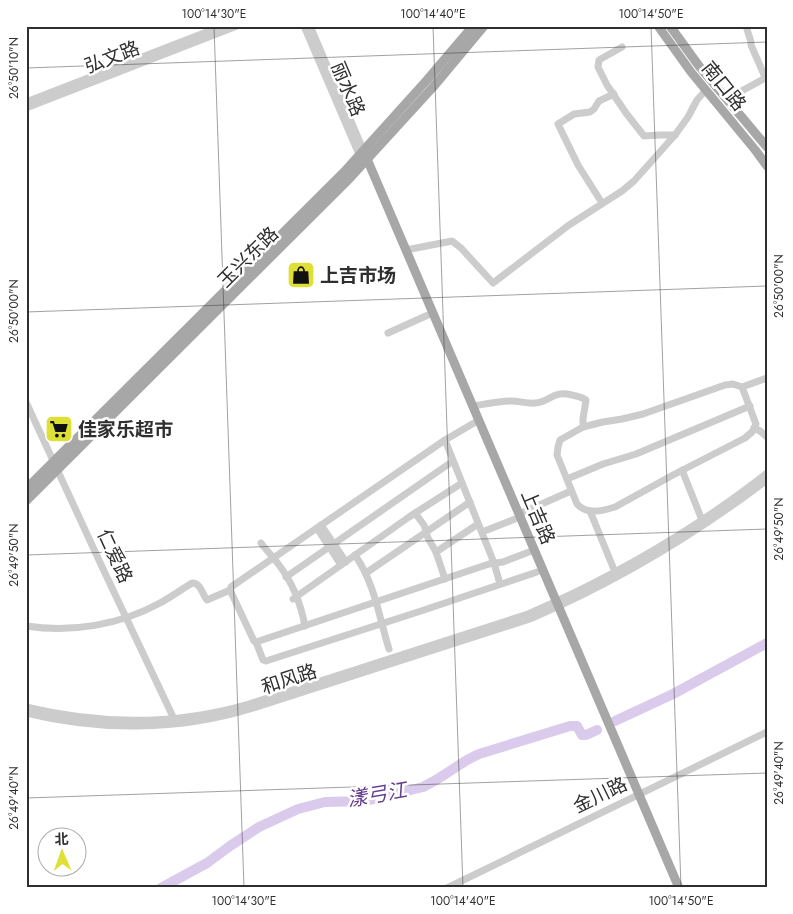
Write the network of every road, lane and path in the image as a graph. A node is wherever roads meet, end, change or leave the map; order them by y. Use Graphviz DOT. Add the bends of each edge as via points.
graph roads {
  1 [pos="222,26"];
  2 [pos="236,26"];
  3 [pos="304,26"];
  4 [pos="310,26"];
  5 [pos="473,26"];
  6 [pos="484,26"];
  7 [pos="658,26"];
  8 [pos="670,26"];
  9 [pos="746,26"];
  10 [pos="622,47"];
  11 [pos="766,77"];
  12 [pos="706,90"];
  13 [pos="614,94"];
  14 [pos="727,99"];
  15 [pos="26,102"];
  16 [pos="26,108"];
  17 [pos="675,136"];
  18 [pos="767,147"];
  19 [pos="363,157"];
  20 [pos="767,166"];
  21 [pos="602,204"];
  22 [pos="406,250"];
  23 [pos="428,316"];
  24 [pos="388,333"];
  25 [pos="767,378"];
  26 [pos="742,387"];
  27 [pos="26,402"];
  28 [pos="473,406"];
  29 [pos="750,406"];
  30 [pos="474,423"];
  31 [pos="583,427"];
  32 [pos="754,428"];
  33 [pos="767,437"];
  34 [pos="444,440"];
  35 [pos="453,461"];
  36 [pos="56,466"];
  37 [pos="682,470"];
  38 [pos="767,473"];
  39 [pos="567,479"];
  40 [pos="767,480"];
  41 [pos="462,483"];
  42 [pos="26,489"];
  43 [pos="571,491"];
  44 [pos="26,501"];
  45 [pos="470,502"];
  46 [pos="590,511"];
  47 [pos="415,513"];
  48 [pos="517,516"];
  49 [pos="702,520"];
  50 [pos="478,524"];
  51 [pos="319,527"];
  52 [pos="426,532"];
  53 [pos="482,532"];
  54 [pos="261,544"];
  55 [pos="332,545"];
  56 [pos="436,552"];
  57 [pos="529,552"];
  58 [pos="355,555"];
  59 [pos="273,558"];
  60 [pos="494,563"];
  61 [pos="344,564"];
  62 [pos="537,572"];
  63 [pos="615,572"];
  64 [pos="366,573"];
  65 [pos="286,577"];
  66 [pos="445,579"];
  67 [pos="500,584"];
  68 [pos="230,590"];
  69 [pos="295,598"];
  70 [pos="376,602"];
  71 [pos="554,605"];
  72 [pos="126,617"];
  73 [pos="382,624"];
  74 [pos="26,626"];
  75 [pos="305,626"];
  76 [pos="256,642"];
  77 [pos="389,649"];
  78 [pos="26,707"];
  79 [pos="26,713"];
  80 [pos="175,721"];
  81 [pos="767,732"];
  82 [pos="637,795"];
  83 [pos="447,888"];
  84 [pos="673,888"];
  85 [pos="680,888"];
  1 -- 15 [label="street, 弘文路"];
  2 -- 16 [label="street, 弘文路"];
  3 -- 19 [label="street, 丽水路"];
  4 -- 19 [label="street, 丽水路"];
  5 -- 19 [label="main road, 玉兴东路"];
  6 -- 19 [label="main road, 玉兴东路" via="434,86"];
  7 -- 12 [label="main road, 南口路"];
  8 -- 14 [label="main road, 南口路"];
  9 -- 11 [label="street"];
  10 -- 13 [label="street" via="598,63"];
  11 -- 14 [label="street"];
  12 -- 17 [label="street"];
  12 -- 20 [label="main road, 南口路"];
  13 -- 17 [label="street" via="644,136"];
  13 -- 21 [label="street" via="599,101 590,112 574,114 558,124 578,166"];
  14 -- 18 [label="main road, 南口路"];
  17 -- 21 [label="street" via="634,181"];
  19 -- 22 [label="main road, 上吉路"];
  19 -- 23 [label="main road, 上吉路"];
  19 -- 36 [label="main road, 玉兴东路"];
  21 -- 22 [label="street" via="493,283 452,241"];
  22 -- 28 [label="main road, 上吉路"];
  23 -- 24 [label="street"];
  23 -- 30 [label="main road, 上吉路"];
  25 -- 26 [label="street"];
  26 -- 29 [label="street"];
  26 -- 31 [label="street" via="725,385 643,414"];
  27 -- 36 [label="street, 仁爱路"];
  28 -- 31 [label="street" via="511,401 536,403 565,393 586,400"];
  28 -- 48 [label="main road, 上吉路"];
  29 -- 32 [label="street" via="756,424"];
  29 -- 39 [label="street"];
  30 -- 34 [label="street"];
  30 -- 48 [label="main road, 上吉路"];
  31 -- 39 [label="street" via="560,440 557,455"];
  32 -- 33 [label="street"];
  32 -- 37 [label="street" via="745,438"];
  34 -- 35 [label="street"];
  34 -- 51 [label="street"];
  35 -- 41 [label="street"];
  35 -- 55 [label="street"];
  36 -- 42 [label="main road, 玉兴东路"];
  36 -- 44 [label="main road, 玉兴东路"];
  36 -- 72 [label="street, 仁爱路"];
  37 -- 46 [label="street" via="615,507"];
  37 -- 49 [label="street"];
  38 -- 49 [label="street"];
  39 -- 43 [label="street"];
  40 -- 71 [label="street" via="722,514 628,572"];
  41 -- 45 [label="street"];
  41 -- 47 [label="street"];
  43 -- 46 [label="street" via="579,506"];
  43 -- 48 [label="street"];
  45 -- 50 [label="street"];
  45 -- 52 [label="street"];
  46 -- 63 [label="street"];
  47 -- 52 [label="street"];
  47 -- 58 [label="street"];
  48 -- 53 [label="street"];
  48 -- 57 [label="main road, 上吉路"];
  48 -- 71 [label="main road, 上吉路"];
  49 -- 63 [label="street"];
  50 -- 53 [label="street"];
  50 -- 56 [label="street"];
  51 -- 55 [label="street"];
  51 -- 59 [label="street"];
  52 -- 56 [label="street"];
  52 -- 64 [label="street"];
  53 -- 60 [label="street"];
  54 -- 59 [label="street"];
  55 -- 61 [label="street"];
  55 -- 65 [label="street"];
  56 -- 66 [label="street"];
  57 -- 60 [label="street"];
  57 -- 62 [label="main road, 上吉路"];
  58 -- 61 [label="street"];
  58 -- 64 [label="street"];
  59 -- 65 [label="street"];
  59 -- 68 [label="street"];
  59 -- 69 [label="street"];
  60 -- 66 [label="street"];
  60 -- 67 [label="street"];
  61 -- 69 [label="street"];
  62 -- 67 [label="street"];
  62 -- 71 [label="main road, 上吉路"];
  63 -- 71 [label="street"];
  64 -- 70 [label="street"];
  65 -- 69 [label="street"];
  66 -- 70 [label="street"];
  67 -- 73 [label="street"];
  68 -- 72 [label="street" via="206,600 198,585 192,583 160,603"];
  68 -- 76 [label="street"];
  69 -- 75 [label="street"];
  70 -- 73 [label="street"];
  70 -- 75 [label="street"];
  71 -- 80 [label="street, 和风路" via="530,619 250,709 218,718"];
  71 -- 82 [label="main road, 上吉路"];
  72 -- 74 [label="street" via="77,628"];
  72 -- 80 [label="street, 仁爱路"];
  73 -- 76 [label="street" via="266,661"];
  73 -- 77 [label="street"];
  75 -- 76 [label="street"];
  78 -- 80 [label="street, 和风路" via="99,719"];
  79 -- 80 [label="street, 和风路" via="105,725 135,726"];
  81 -- 82 [label="street, 金川路"];
  82 -- 83 [label="street, 金川路"];
  82 -- 84 [label="main road, 上吉路"];
  82 -- 85 [label="main road, 上吉路"];
}
